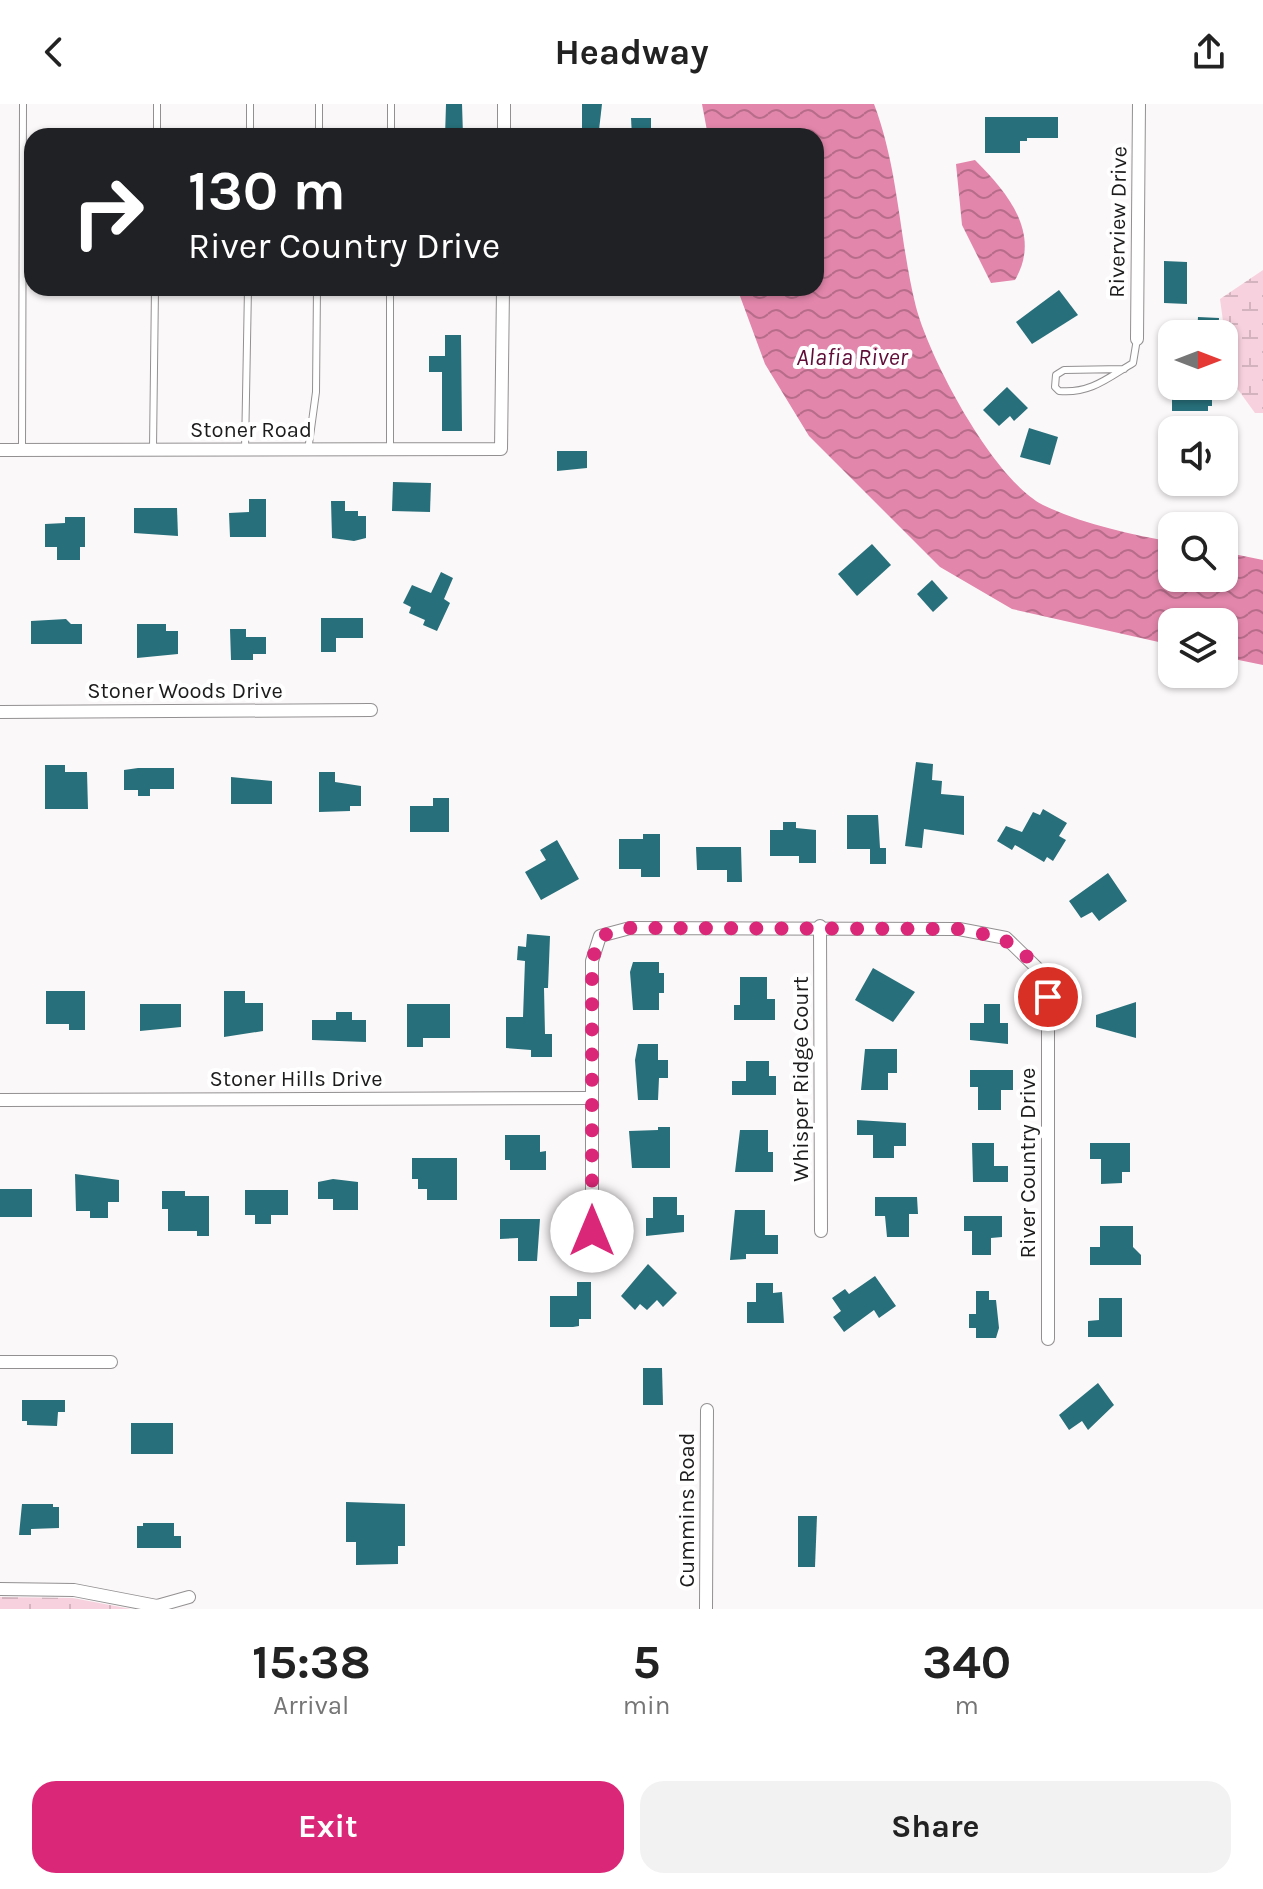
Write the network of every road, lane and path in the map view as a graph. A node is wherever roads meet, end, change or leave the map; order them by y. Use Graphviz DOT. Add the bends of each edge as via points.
graph roads {
  1 [pos="23,104"];
  2 [pos="157,104"];
  3 [pos="250,104"];
  4 [pos="319,104"];
  5 [pos="391,104"];
  6 [pos="504,104"];
  7 [pos="1139,104"];
  8 [pos="157,128"];
  9 [pos="250,128"];
  10 [pos="319,128"];
  11 [pos="391,128"];
  12 [pos="504,128"];
  13 [pos="155,296"];
  14 [pos="248,296"];
  15 [pos="317,296"];
  16 [pos="390,296"];
  17 [pos="503,296"];
  18 [pos="1137,339"];
  19 [pos="1124,369"];
  20 [pos="0,450"];
  21 [pos="22,450"];
  22 [pos="153,450"];
  23 [pos="245,450"];
  24 [pos="308,451"];
  25 [pos="390,451"];
  26 [pos="371,710"];
  27 [pos="0,712"];
  28 [pos="820,926"];
  29 [pos="592,1098"];
  30 [pos="0,1100"];
  31 [pos="592,1231"];
  32 [pos="821,1231"];
  33 [pos="1048,1339"];
  34 [pos="0,1362"];
  35 [pos="111,1362"];
  36 [pos="707,1410"];
  37 [pos="0,1589"];
  38 [pos="189,1597"];
  39 [pos="706,1609"];
  1 -- 21 [label="lane"];
  2 -- 8 [label="lane"];
  3 -- 9 [label="lane"];
  4 -- 10 [label="lane"];
  5 -- 11 [label="lane"];
  6 -- 12 [label="street"];
  7 -- 18 [label="street, Riverview Drive"];
  13 -- 22 [label="lane"];
  14 -- 23 [label="lane"];
  15 -- 24 [label="lane" via="316,392"];
  16 -- 25 [label="lane"];
  17 -- 25 [label="street, Stoner Road" via="501,449"];
  18 -- 19 [label="lane" via="1133,363"];
  19 -- 19 [label="lane" via="1090,390 1055,387 1056,375 1064,370"];
  20 -- 21 [label="street, Stoner Road"];
  21 -- 22 [label="street, Stoner Road"];
  22 -- 23 [label="street, Stoner Road"];
  23 -- 24 [label="street, Stoner Road"];
  24 -- 25 [label="street, Stoner Road"];
  26 -- 27 [label="street, Stoner Woods Drive"];
  28 -- 29 [label="street, River Country Drive" via="630,928 600,936 592,961"];
  28 -- 32 [label="street, Whisper Ridge Court"];
  28 -- 33 [label="street, River Country Drive" via="959,929 991,935 1006,938 1037,968 1048,997"];
  29 -- 30 [label="street, Stoner Hills Drive"];
  29 -- 31 [label="street, River Country Drive"];
  34 -- 35 [label="street"];
  36 -- 39 [label="street, Cummins Road"];
  37 -- 38 [label="street" via="74,1590 157,1606"];
}
